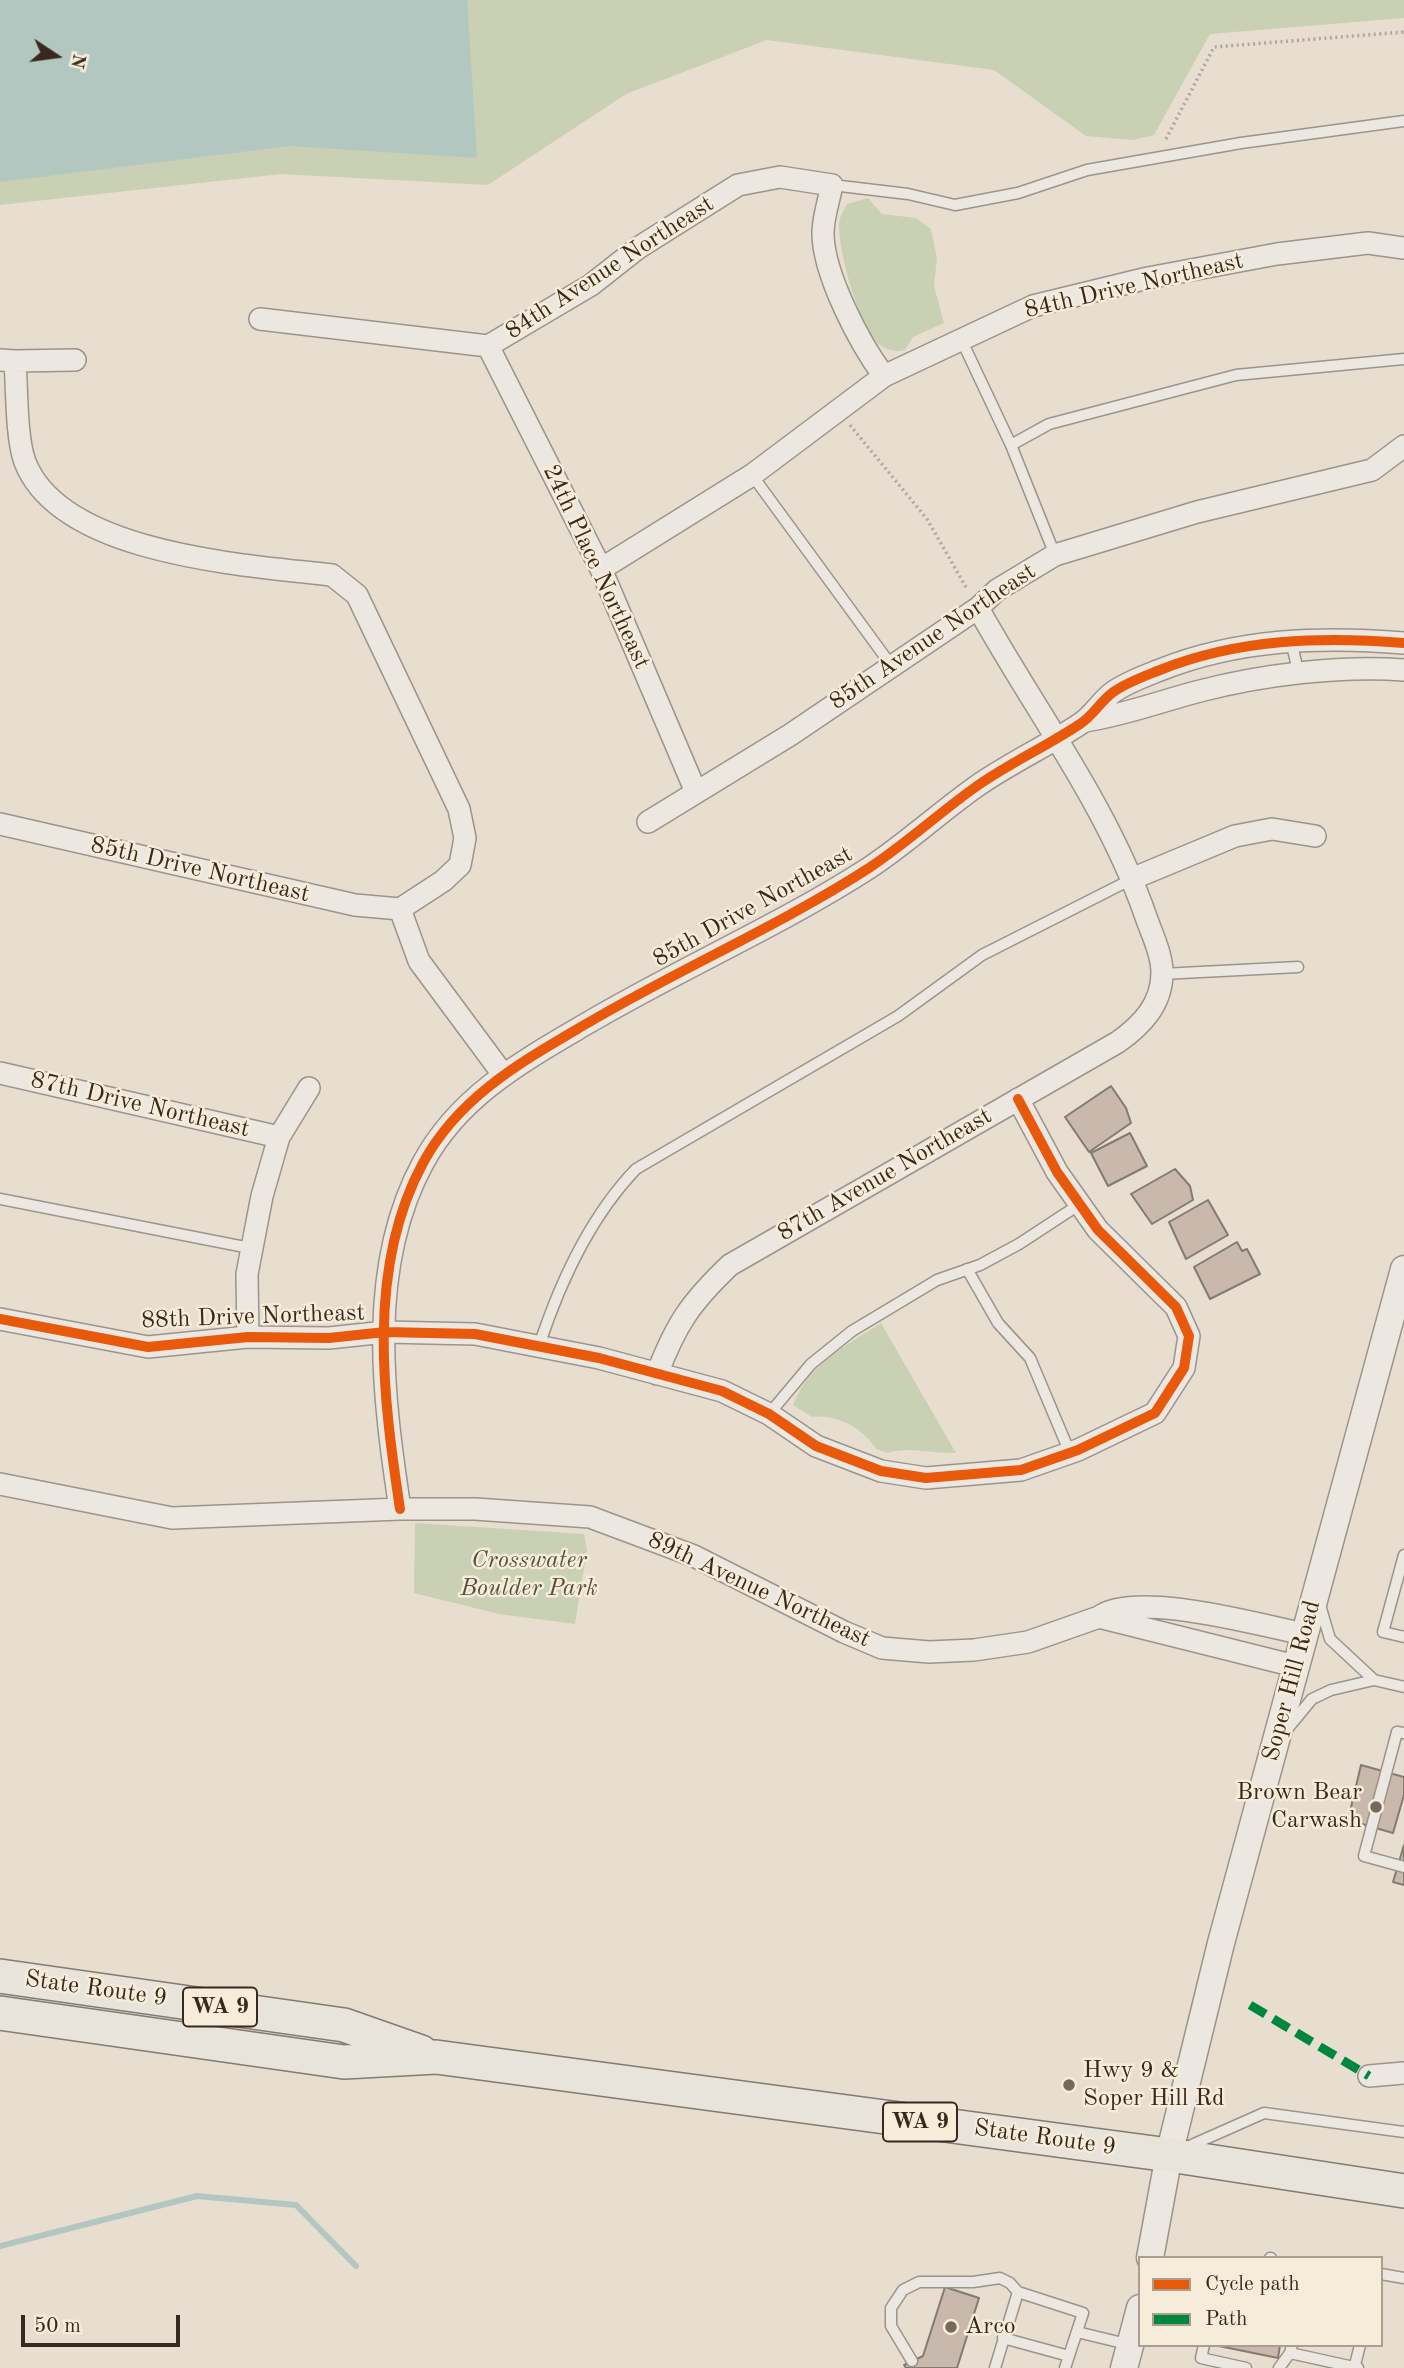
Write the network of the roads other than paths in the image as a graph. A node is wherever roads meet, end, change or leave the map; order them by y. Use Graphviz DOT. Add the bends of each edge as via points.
graph roads {
  1 [pos="1404,121"];
  2 [pos="832,185"];
  3 [pos="1404,248"];
  4 [pos="260,319"];
  5 [pos="961,339"];
  6 [pos="488,346"];
  7 [pos="1404,359"];
  8 [pos="75,360"];
  9 [pos="8,361"];
  10 [pos="884,376"];
  11 [pos="1011,445"];
  12 [pos="1401,450"];
  13 [pos="752,475"];
  14 [pos="1055,555"];
  15 [pos="601,569"];
  16 [pos="978,608"];
  17 [pos="1291,641"];
  18 [pos="1404,643"];
  19 [pos="891,665"];
  20 [pos="1404,670"];
  21 [pos="1299,675"];
  22 [pos="1085,721"];
  23 [pos="1056,739"];
  24 [pos="696,792"];
  25 [pos="648,822"];
  26 [pos="0,824"];
  27 [pos="1315,836"];
  28 [pos="1134,878"];
  29 [pos="400,909"];
  30 [pos="1298,967"];
  31 [pos="1162,974"];
  32 [pos="0,1073"];
  33 [pos="502,1073"];
  34 [pos="309,1088"];
  35 [pos="1018,1098"];
  36 [pos="279,1137"];
  37 [pos="0,1199"];
  38 [pos="1080,1204"];
  39 [pos="250,1248"];
  40 [pos="967,1269"];
  41 [pos="1404,1269"];
  42 [pos="0,1320"];
  43 [pos="385,1332"];
  44 [pos="248,1337"];
  45 [pos="539,1346"];
  46 [pos="657,1374"];
  47 [pos="769,1414"];
  48 [pos="1070,1453"];
  49 [pos="0,1484"];
  50 [pos="400,1509"];
  51 [pos="1403,1562"];
  52 [pos="1316,1592"];
  53 [pos="1392,1602"];
  54 [pos="1404,1605"];
  55 [pos="1099,1617"];
  56 [pos="1304,1634"];
  57 [pos="1404,1637"];
  58 [pos="1296,1666"];
  59 [pos="1374,1680"];
  60 [pos="1404,1687"];
  61 [pos="1404,1733"];
  62 [pos="1275,1744"];
  63 [pos="1404,1867"];
  64 [pos="0,1976"];
  65 [pos="0,2013"];
  66 [pos="436,2057"];
  67 [pos="1404,2073"];
  68 [pos="1369,2076"];
  69 [pos="1404,2132"];
  70 [pos="1168,2155"];
  71 [pos="1404,2191"];
  72 [pos="1150,2256"];
  73 [pos="1383,2274"];
  74 [pos="1404,2278"];
  75 [pos="1018,2292"];
  76 [pos="1138,2315"];
  77 [pos="1077,2332"];
  78 [pos="1003,2338"];
  79 [pos="1204,2347"];
  80 [pos="1360,2347"];
  81 [pos="1291,2349"];
  82 [pos="1069,2356"];
  83 [pos="1127,2356"];
  84 [pos="912,2361"];
  85 [pos="1357,2367"];
  86 [pos="995,2368"];
  87 [pos="1065,2368"];
  88 [pos="1246,2368"];
  89 [pos="1279,2368"];
  1 -- 2 [label="lane" via="1087,170 1018,193 955,205"];
  2 -- 6 [label="street, 84th Avenue Northeast" via="780,177 738,185 638,247 582,291"];
  2 -- 10 [label="street" via="823,233 832,277 868,355"];
  3 -- 5 [label="street, 84th Drive Northeast" via="1368,243 1303,250 1148,278 1033,306"];
  4 -- 6 [label="street, 84th Avenue Northeast"];
  5 -- 10 [label="street, 84th Drive Northeast"];
  5 -- 11 [label="lane"];
  6 -- 15 [label="street, 24th Place Northeast"];
  7 -- 11 [label="lane" via="1236,375 1049,424"];
  8 -- 9 [label="street"];
  9 -- 29 [label="street" via="25,461 41,489 81,523 137,545 332,575 357,595 459,809 465,838 460,864"];
  10 -- 13 [label="street, 84th Drive Northeast"];
  11 -- 14 [label="lane"];
  12 -- 14 [label="street, 85th Avenue Northeast" via="1371,470 1197,512"];
  13 -- 15 [label="street, 84th Drive Northeast"];
  13 -- 19 [label="lane"];
  14 -- 16 [label="street, 85th Avenue Northeast" via="997,590"];
  15 -- 24 [label="street, 24th Place Northeast"];
  16 -- 19 [label="street, 85th Avenue Northeast"];
  16 -- 23 [label="street"];
  17 -- 18 [label="street, 85th Drive Northeast" via="1335,638"];
  17 -- 21 [label="lane"];
  17 -- 22 [label="street, 85th Drive Northeast" via="1216,653 1160,669 1112,693"];
  19 -- 24 [label="street, 85th Avenue Northeast" via="790,735"];
  20 -- 21 [label="street, 85th Drive Northeast"];
  21 -- 22 [label="street, 85th Drive Northeast" via="1199,691 1123,715"];
  22 -- 23 [label="street, 85th Drive Northeast"];
  23 -- 28 [label="street" via="1084,779"];
  23 -- 33 [label="street, 85th Drive Northeast" via="979,785 818,901 638,993"];
  24 -- 25 [label="street, 85th Avenue Northeast"];
  26 -- 29 [label="street, 85th Drive Northeast" via="355,905"];
  27 -- 28 [label="street" via="1272,829 1235,835"];
  28 -- 31 [label="street" via="1160,954"];
  28 -- 45 [label="lane" via="982,955 898,1016 636,1170 612,1195 574,1259"];
  29 -- 33 [label="street" via="419,961"];
  30 -- 31 [label="lane"];
  31 -- 35 [label="street, 87th Avenue Northeast" via="1156,1003 1139,1027"];
  32 -- 36 [label="street, 87th Drive Northeast"];
  33 -- 43 [label="street, 85th Drive Northeast" via="460,1110 423,1162 399,1222 387,1282"];
  34 -- 36 [label="street"];
  35 -- 38 [label="street, 88th Drive Northeast" via="1057,1172"];
  35 -- 46 [label="street, 87th Avenue Northeast" via="730,1265 695,1298 672,1335"];
  36 -- 39 [label="street"];
  37 -- 39 [label="lane"];
  38 -- 40 [label="lane" via="1019,1244"];
  38 -- 48 [label="street, 88th Drive Northeast" via="1098,1230 1176,1307 1189,1336 1184,1368 1155,1413"];
  39 -- 44 [label="street" via="245,1308"];
  40 -- 47 [label="lane" via="918,1290 852,1331 811,1364"];
  40 -- 48 [label="lane" via="998,1323 1030,1358"];
  41 -- 52 [label="street, Soper Hill Road"];
  42 -- 44 [label="street, 88th Drive Northeast" via="148,1347"];
  43 -- 44 [label="street, 88th Drive Northeast" via="328,1338"];
  43 -- 45 [label="street, 88th Drive Northeast" via="475,1334"];
  43 -- 50 [label="street, 85th Drive Northeast" via="386,1414"];
  45 -- 46 [label="street, 88th Drive Northeast"];
  46 -- 47 [label="street, 88th Drive Northeast" via="722,1391"];
  47 -- 48 [label="street, 88th Drive Northeast" via="816,1446 881,1471 926,1478 1021,1470"];
  49 -- 50 [label="street, 89th Avenue Northeast" via="172,1518"];
  50 -- 55 [label="street, 89th Avenue Northeast" via="590,1517 694,1556 882,1648 974,1650 1028,1642"];
  51 -- 53 [label="lane"];
  52 -- 56 [label="street, Soper Hill Road"];
  52 -- 59 [label="lane" via="1330,1639"];
  53 -- 54 [label="lane"];
  53 -- 57 [label="lane" via="1383,1632"];
  55 -- 56 [label="street, 89th Avenue Northeast" via="1108,1610 1143,1605"];
  55 -- 58 [label="street"];
  56 -- 58 [label="street, Soper Hill Road"];
  58 -- 62 [label="street, Soper Hill Road"];
  59 -- 60 [label="lane"];
  59 -- 62 [label="lane" via="1312,1699"];
  61 -- 63 [label="lane" via="1397,1732 1364,1856"];
  62 -- 70 [label="street, Soper Hill Road"];
  64 -- 66 [label="main road, State Route 9 / WA 9" via="344,2025"];
  65 -- 66 [label="main road, State Route 9 / WA 9" via="344,2062"];
  66 -- 70 [label="main road, State Route 9 / WA 9"];
  67 -- 68 [label="street"];
  69 -- 70 [label="lane" via="1264,2113"];
  70 -- 71 [label="main road, State Route 9 / WA 9"];
  70 -- 72 [label="street, Soper Hill Road"];
  73 -- 74 [label="lane"];
  75 -- 77 [label="lane" via="1083,2313"];
  75 -- 78 [label="lane"];
  75 -- 84 [label="lane" via="1000,2278 919,2282 903,2290 891,2308 891,2326"];
  76 -- 83 [label="street"];
  77 -- 82 [label="lane"];
  77 -- 83 [label="lane"];
  78 -- 82 [label="lane"];
  78 -- 86 [label="lane"];
  79 -- 88 [label="lane" via="1201,2358"];
  80 -- 85 [label="lane"];
  81 -- 85 [label="lane"];
  81 -- 89 [label="lane"];
  82 -- 87 [label="lane"];
}
